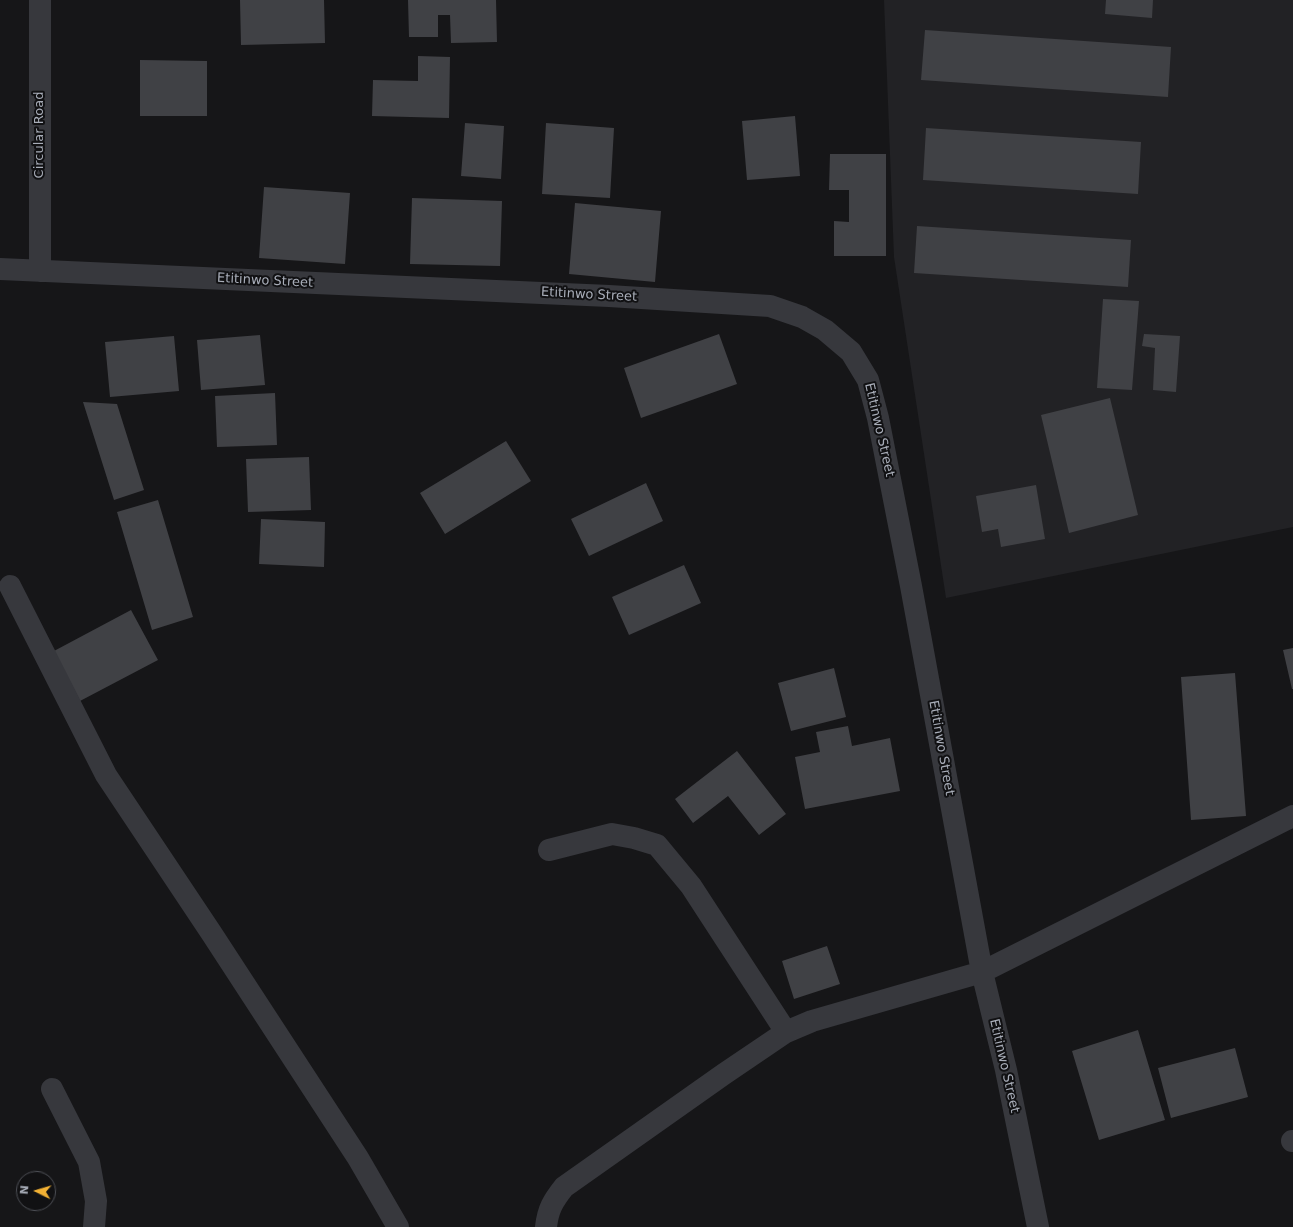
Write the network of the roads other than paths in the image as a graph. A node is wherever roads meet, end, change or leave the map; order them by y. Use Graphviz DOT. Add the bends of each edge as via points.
graph roads {
  1 [pos="40,0"];
  2 [pos="0,269"];
  3 [pos="40,271"];
  4 [pos="10,586"];
  5 [pos="1293,816"];
  6 [pos="548,850"];
  7 [pos="982,972"];
  8 [pos="786,1032"];
  9 [pos="52,1090"];
  10 [pos="94,1227"];
  11 [pos="398,1227"];
  12 [pos="546,1227"];
  13 [pos="1038,1227"];
  1 -- 3 [label="street, Circular Road"];
  2 -- 3 [label="street, Etitinwo Street"];
  3 -- 7 [label="street, Etitinwo Street" via="609,296 770,306 802,317 825,330 851,352 868,380 878,418 913,593"];
  4 -- 11 [label="street" via="106,775 358,1158"];
  5 -- 7 [label="street"];
  6 -- 8 [label="street" via="612,834 657,845 691,886"];
  7 -- 8 [label="street"];
  7 -- 13 [label="street, Etitinwo Street" via="1006,1070"];
  8 -- 12 [label="street" via="564,1187 551,1204"];
  9 -- 10 [label="street" via="89,1162 96,1201"];
}
